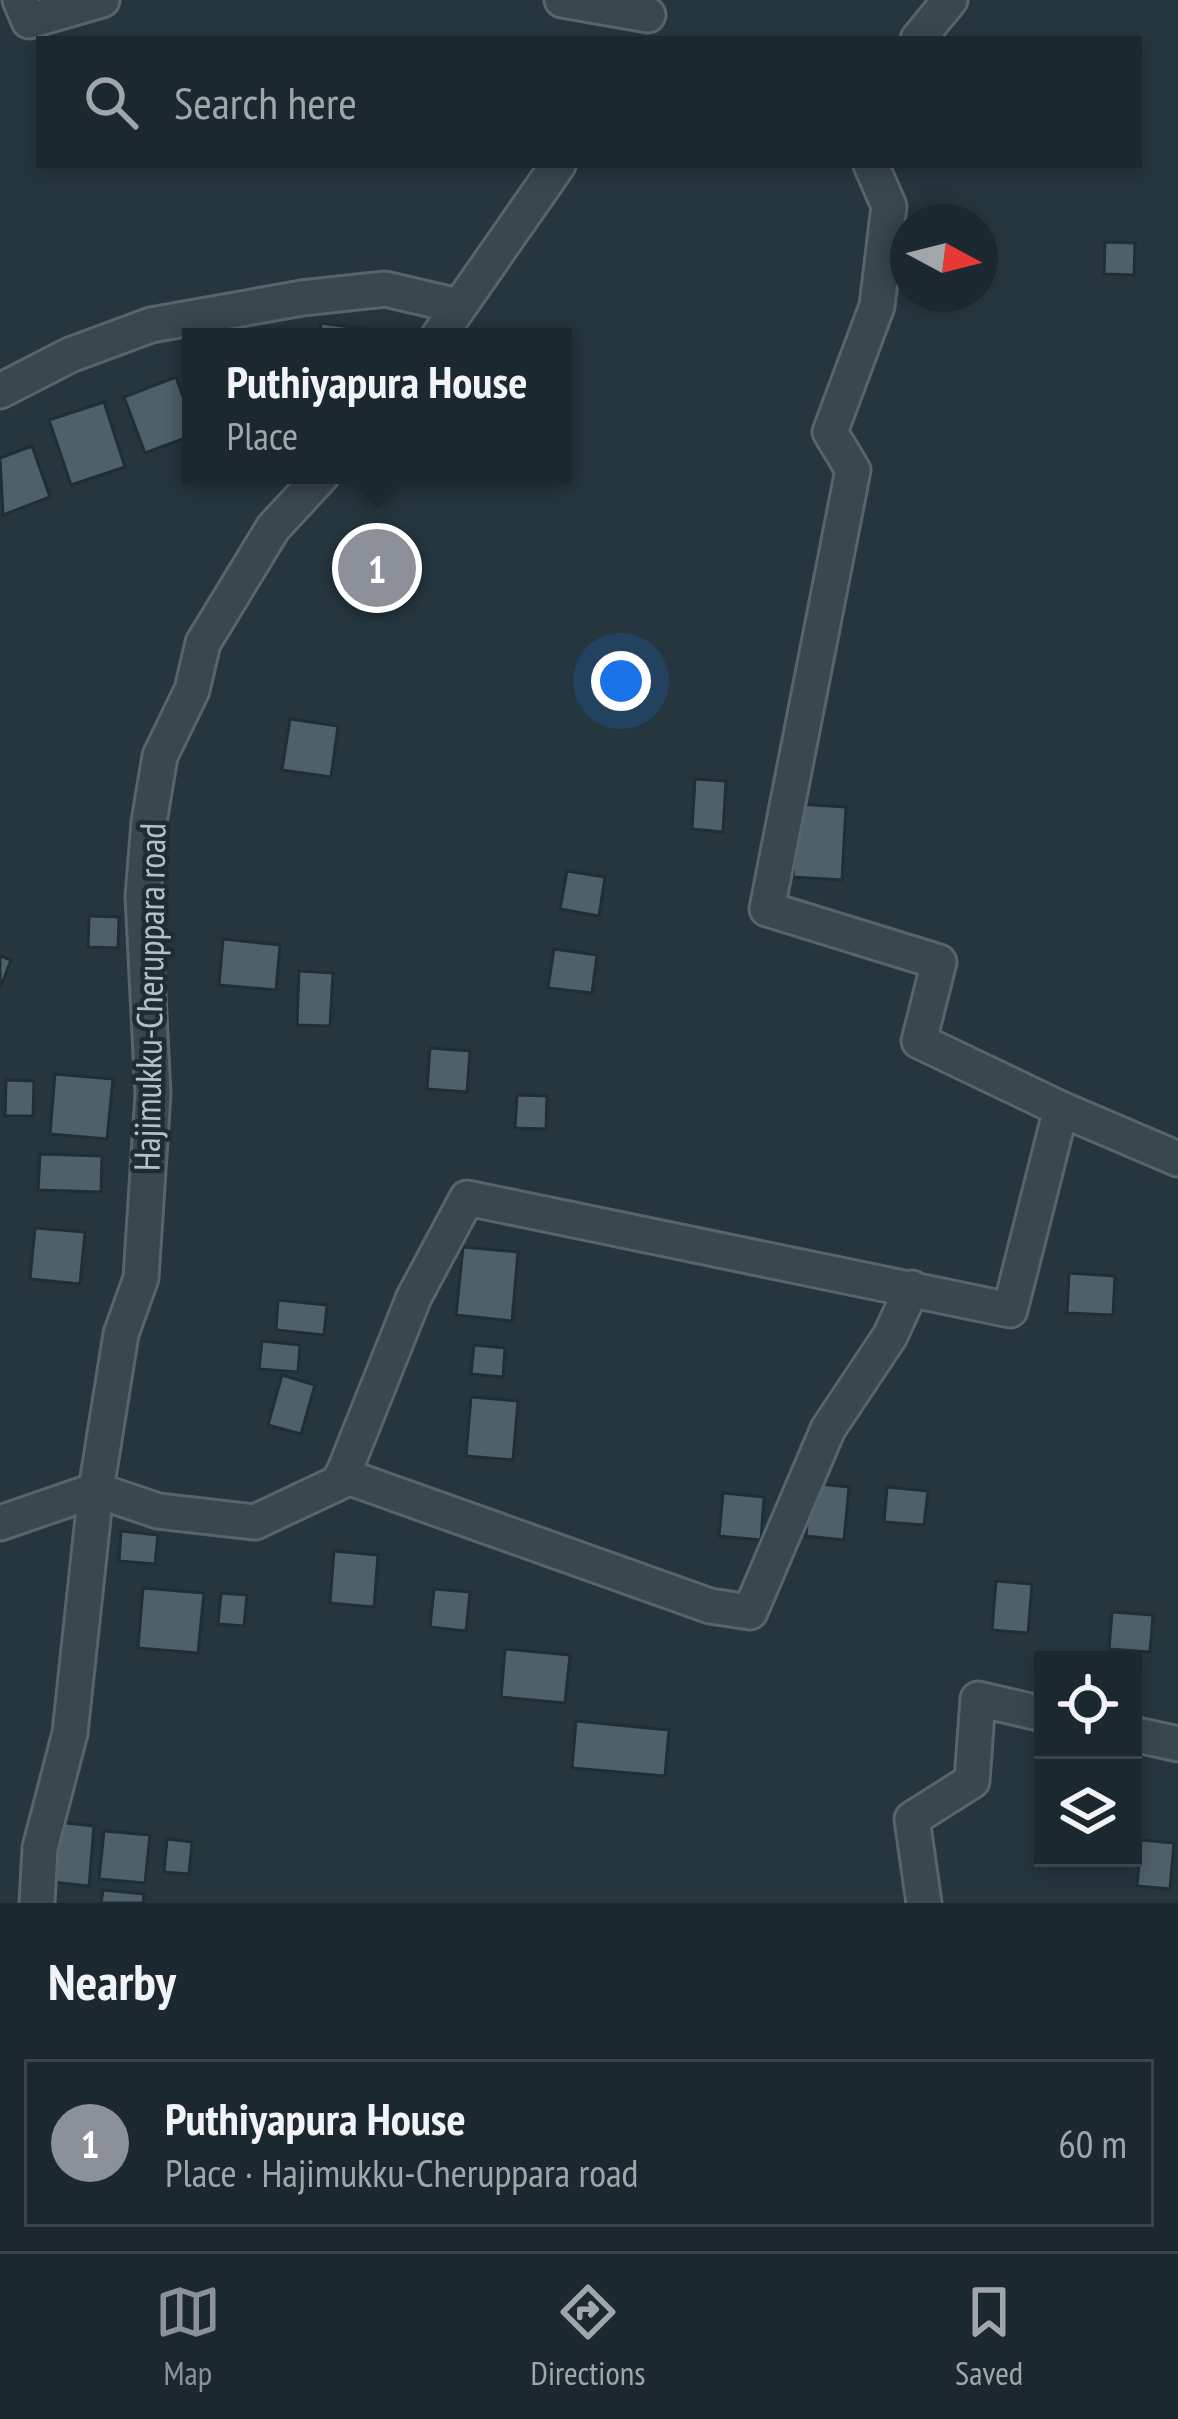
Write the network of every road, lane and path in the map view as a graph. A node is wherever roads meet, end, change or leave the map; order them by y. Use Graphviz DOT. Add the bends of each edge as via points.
graph roads {
  1 [pos="20,0"];
  2 [pos="102,0"];
  3 [pos="562,0"];
  4 [pos="950,0"];
  5 [pos="650,18"];
  6 [pos="920,36"];
  7 [pos="556,168"];
  8 [pos="872,168"];
  9 [pos="458,306"];
  10 [pos="444,328"];
  11 [pos="0,391"];
  12 [pos="314,484"];
  13 [pos="1061,1108"];
  14 [pos="1178,1159"];
  15 [pos="912,1288"];
  16 [pos="343,1475"];
  17 [pos="96,1490"];
  18 [pos="0,1523"];
  19 [pos="1034,1712"];
  20 [pos="1142,1736"];
  21 [pos="1178,1744"];
  22 [pos="37,1903"];
  23 [pos="924,1903"];
  1 -- 2 [label="street" via="29,21"];
  3 -- 5 [label="street"];
  4 -- 6 [label="street"];
  7 -- 9 [label="street"];
  8 -- 13 [label="street" via="889,206 877,306 830,432 853,470 767,909 939,962 919,1041"];
  9 -- 10 [label="street"];
  9 -- 11 [label="street" via="385,290 151,325"];
  12 -- 17 [label="street, Hajimukku-Cheruppara road" via="273,528 203,643 192,690 160,756 143,896 153,1094 141,1278 121,1334"];
  13 -- 14 [label="street"];
  13 -- 15 [label="street" via="1010,1310"];
  15 -- 16 [label="street" via="467,1198 414,1297"];
  15 -- 16 [label="street" via="828,1430 750,1612 710,1606"];
  16 -- 17 [label="street" via="255,1522 158,1510"];
  17 -- 18 [label="street"];
  17 -- 22 [label="street, Hajimukku-Cheruppara road" via="70,1732 40,1847"];
  19 -- 23 [label="street" via="978,1699 972,1781 912,1819"];
  20 -- 21 [label="street"];
}
